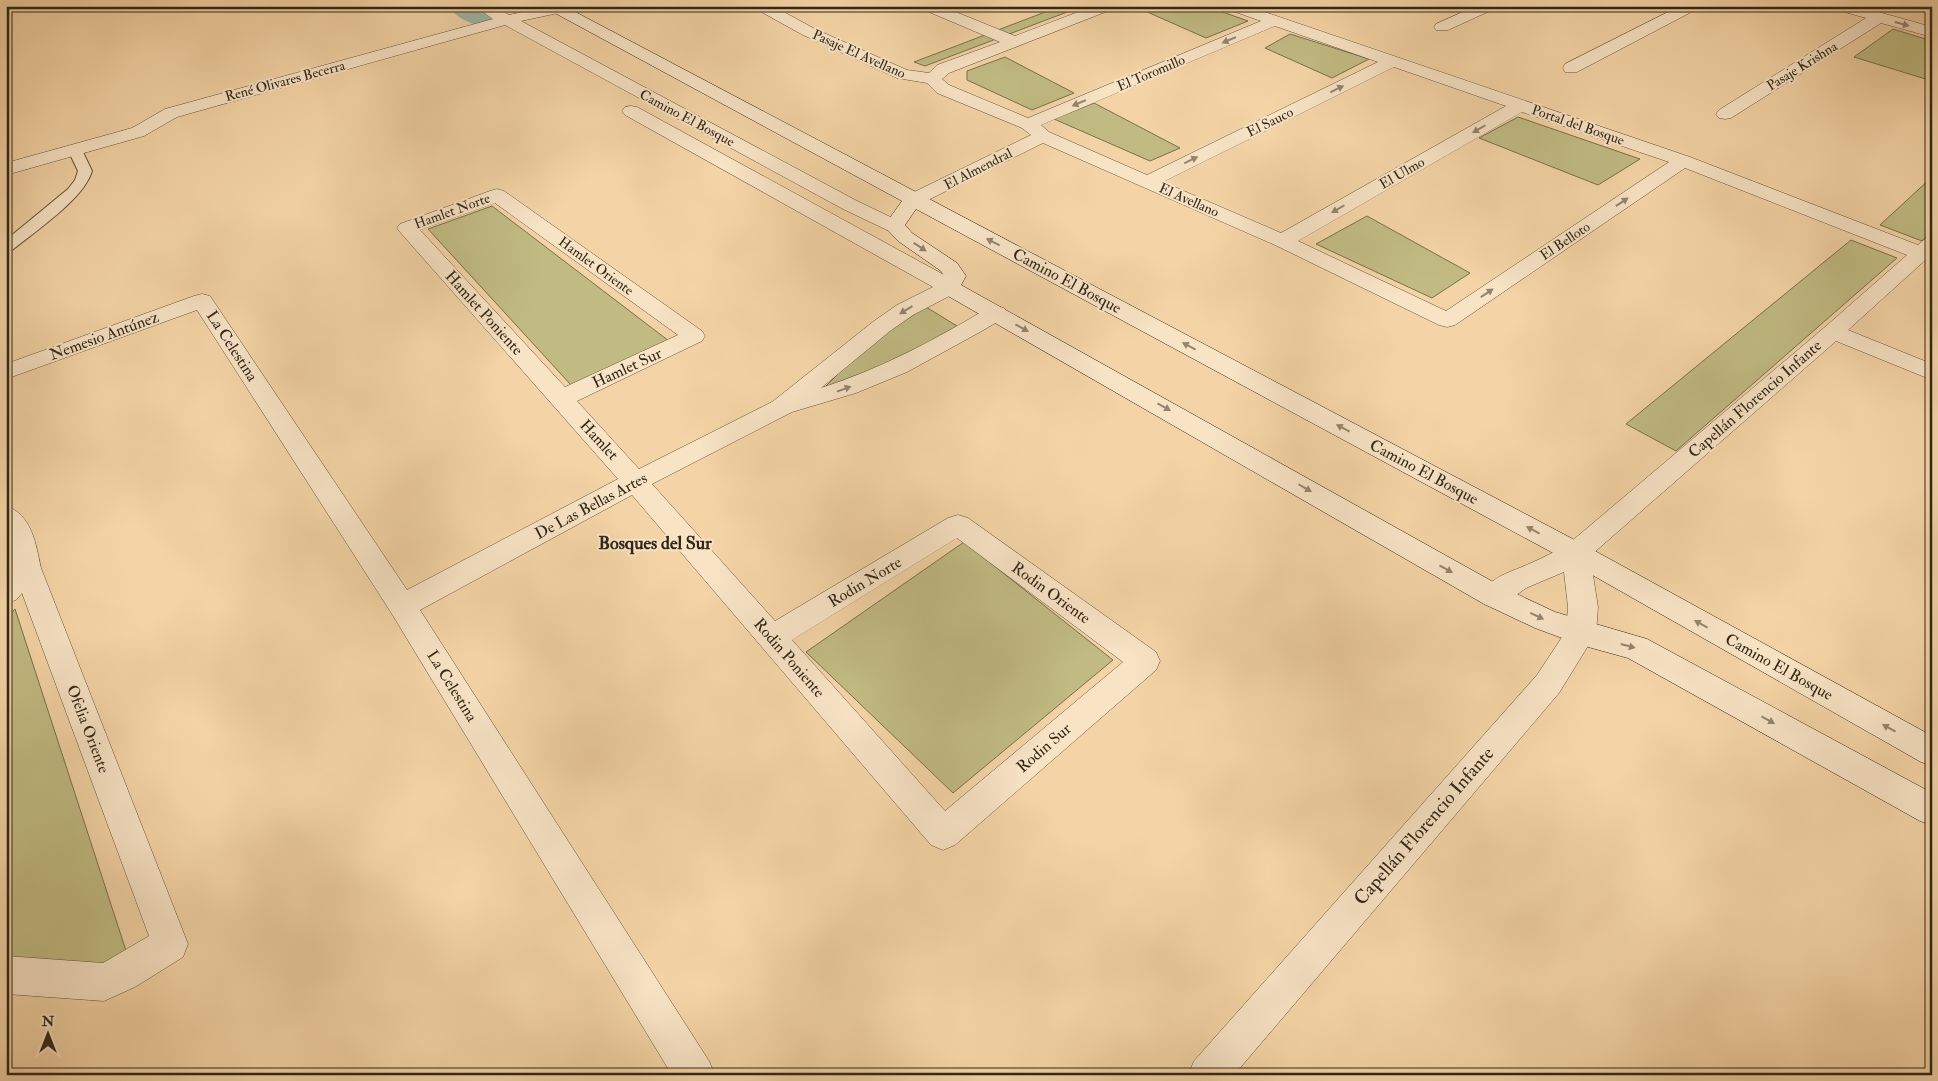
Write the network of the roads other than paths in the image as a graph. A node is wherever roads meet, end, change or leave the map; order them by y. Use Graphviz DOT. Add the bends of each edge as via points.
graph roads {
  1 [pos="481,6"];
  2 [pos="761,6"];
  3 [pos="927,6"];
  4 [pos="1232,6"];
  5 [pos="1489,6"];
  6 [pos="1692,6"];
  7 [pos="1839,6"];
  8 [pos="564,8"];
  9 [pos="1094,8"];
  10 [pos="1881,12"];
  11 [pos="1932,19"];
  12 [pos="505,20"];
  13 [pos="1274,21"];
  14 [pos="1442,27"];
  15 [pos="1932,32"];
  16 [pos="1015,42"];
  17 [pos="1393,61"];
  18 [pos="1571,68"];
  19 [pos="934,79"];
  20 [pos="1521,105"];
  21 [pos="631,111"];
  22 [pos="1724,114"];
  23 [pos="1028,124"];
  24 [pos="1043,136"];
  25 [pos="74,150"];
  26 [pos="1682,161"];
  27 [pos="6,169"];
  28 [pos="1147,182"];
  29 [pos="497,195"];
  30 [pos="913,200"];
  31 [pos="894,226"];
  32 [pos="407,228"];
  33 [pos="1282,241"];
  34 [pos="6,248"];
  35 [pos="1923,259"];
  36 [pos="949,286"];
  37 [pos="202,301"];
  38 [pos="996,313"];
  39 [pos="1447,320"];
  40 [pos="1833,332"];
  41 [pos="694,336"];
  42 [pos="6,372"];
  43 [pos="1932,374"];
  44 [pos="561,399"];
  45 [pos="780,408"];
  46 [pos="635,482"];
  47 [pos="6,516"];
  48 [pos="958,525"];
  49 [pos="1576,553"];
  50 [pos="27,568"];
  51 [pos="6,592"];
  52 [pos="1494,596"];
  53 [pos="402,606"];
  54 [pos="1581,633"];
  55 [pos="771,638"];
  56 [pos="1145,661"];
  57 [pos="1932,752"];
  58 [pos="1932,810"];
  59 [pos="944,834"];
  60 [pos="6,975"];
  61 [pos="695,1075"];
  62 [pos="1208,1075"];
  1 -- 12 [label="street, Camino El Bosque"];
  2 -- 19 [label="street, Pasaje El Avellano" via="809,32 903,74"];
  3 -- 16 [label="street"];
  4 -- 13 [label="street, Portal del Bosque"];
  5 -- 14 [label="street"];
  6 -- 18 [label="street"];
  7 -- 10 [label="street"];
  8 -- 12 [label="street, René Olivares Becerra"];
  8 -- 30 [label="street, Camino El Bosque"];
  9 -- 16 [label="street"];
  10 -- 11 [label="street"];
  10 -- 15 [label="street, one-way"];
  10 -- 22 [label="street, Pasaje Krishna"];
  12 -- 25 [label="street, René Olivares Becerra" via="171,112 138,132"];
  12 -- 31 [label="street, Camino El Bosque"];
  13 -- 17 [label="street, Portal del Bosque"];
  13 -- 23 [label="street, El Toromillo, one-way"];
  16 -- 19 [label="street" via="943,69"];
  17 -- 20 [label="street, Portal del Bosque"];
  28 -- 17 [label="street, El Sauco, one-way"];
  19 -- 23 [label="street, El Avellano" via="943,89"];
  20 -- 26 [label="street, Portal del Bosque"];
  20 -- 33 [label="street, El Ulmo, one-way"];
  21 -- 36 [label="street, Camino El Bosque"];
  23 -- 24 [label="street, El Avellano"];
  24 -- 28 [label="street, El Avellano"];
  24 -- 30 [label="street, El Almendral"];
  25 -- 27 [label="street, René Olivares Becerra"];
  25 -- 34 [label="lane" via="85,171 82,181"];
  26 -- 35 [label="street, Portal del Bosque"];
  39 -- 26 [label="street, El Belloto, one-way"];
  28 -- 33 [label="street, El Avellano"];
  29 -- 32 [label="street, Hamlet Norte"];
  29 -- 41 [label="street, Hamlet Oriente"];
  30 -- 31 [label="street"];
  49 -- 30 [label="street, Camino El Bosque, one-way"];
  31 -- 36 [label="street, Camino El Bosque, one-way" via="905,238 950,267 955,276"];
  32 -- 44 [label="street, Hamlet Poniente"];
  33 -- 39 [label="street, El Avellano"];
  35 -- 40 [label="street, Capellán Florencio Infante"];
  36 -- 38 [label="street, Camino El Bosque"];
  36 -- 45 [label="street, De Las Bellas Artes, one-way" via="882,326"];
  37 -- 42 [label="street, Nemesio Antúnez"];
  37 -- 53 [label="street, La Celestina"];
  45 -- 38 [label="street, De Las Bellas Artes, one-way" via="884,373"];
  38 -- 52 [label="street, Camino El Bosque, one-way"];
  40 -- 43 [label="street"];
  40 -- 49 [label="street, Capellán Florencio Infante"];
  41 -- 44 [label="street, Hamlet Sur"];
  44 -- 46 [label="street, Hamlet"];
  45 -- 46 [label="street, De Las Bellas Artes"];
  46 -- 53 [label="street, De Las Bellas Artes"];
  46 -- 55 [label="street, Rodin Poniente"];
  47 -- 50 [label="street, Ofelia Oriente" via="17,528"];
  48 -- 55 [label="street, Rodin Norte"];
  48 -- 56 [label="street, Rodin Oriente"];
  49 -- 52 [label="street, Capellán Florencio Infante" via="1516,580"];
  49 -- 54 [label="street, Capellán Florencio Infante" via="1583,607"];
  57 -- 49 [label="street, Camino El Bosque, one-way"];
  50 -- 51 [label="street"];
  50 -- 60 [label="street, Ofelia Oriente" via="170,944 104,982"];
  52 -- 54 [label="street, Camino El Bosque, one-way"];
  53 -- 61 [label="street, La Celestina"];
  54 -- 58 [label="street, Camino El Bosque, one-way" via="1636,648"];
  54 -- 62 [label="street, Capellán Florencio Infante" via="1548,684"];
  55 -- 59 [label="street, Rodin Poniente"];
  56 -- 59 [label="street, Rodin Sur"];
}
